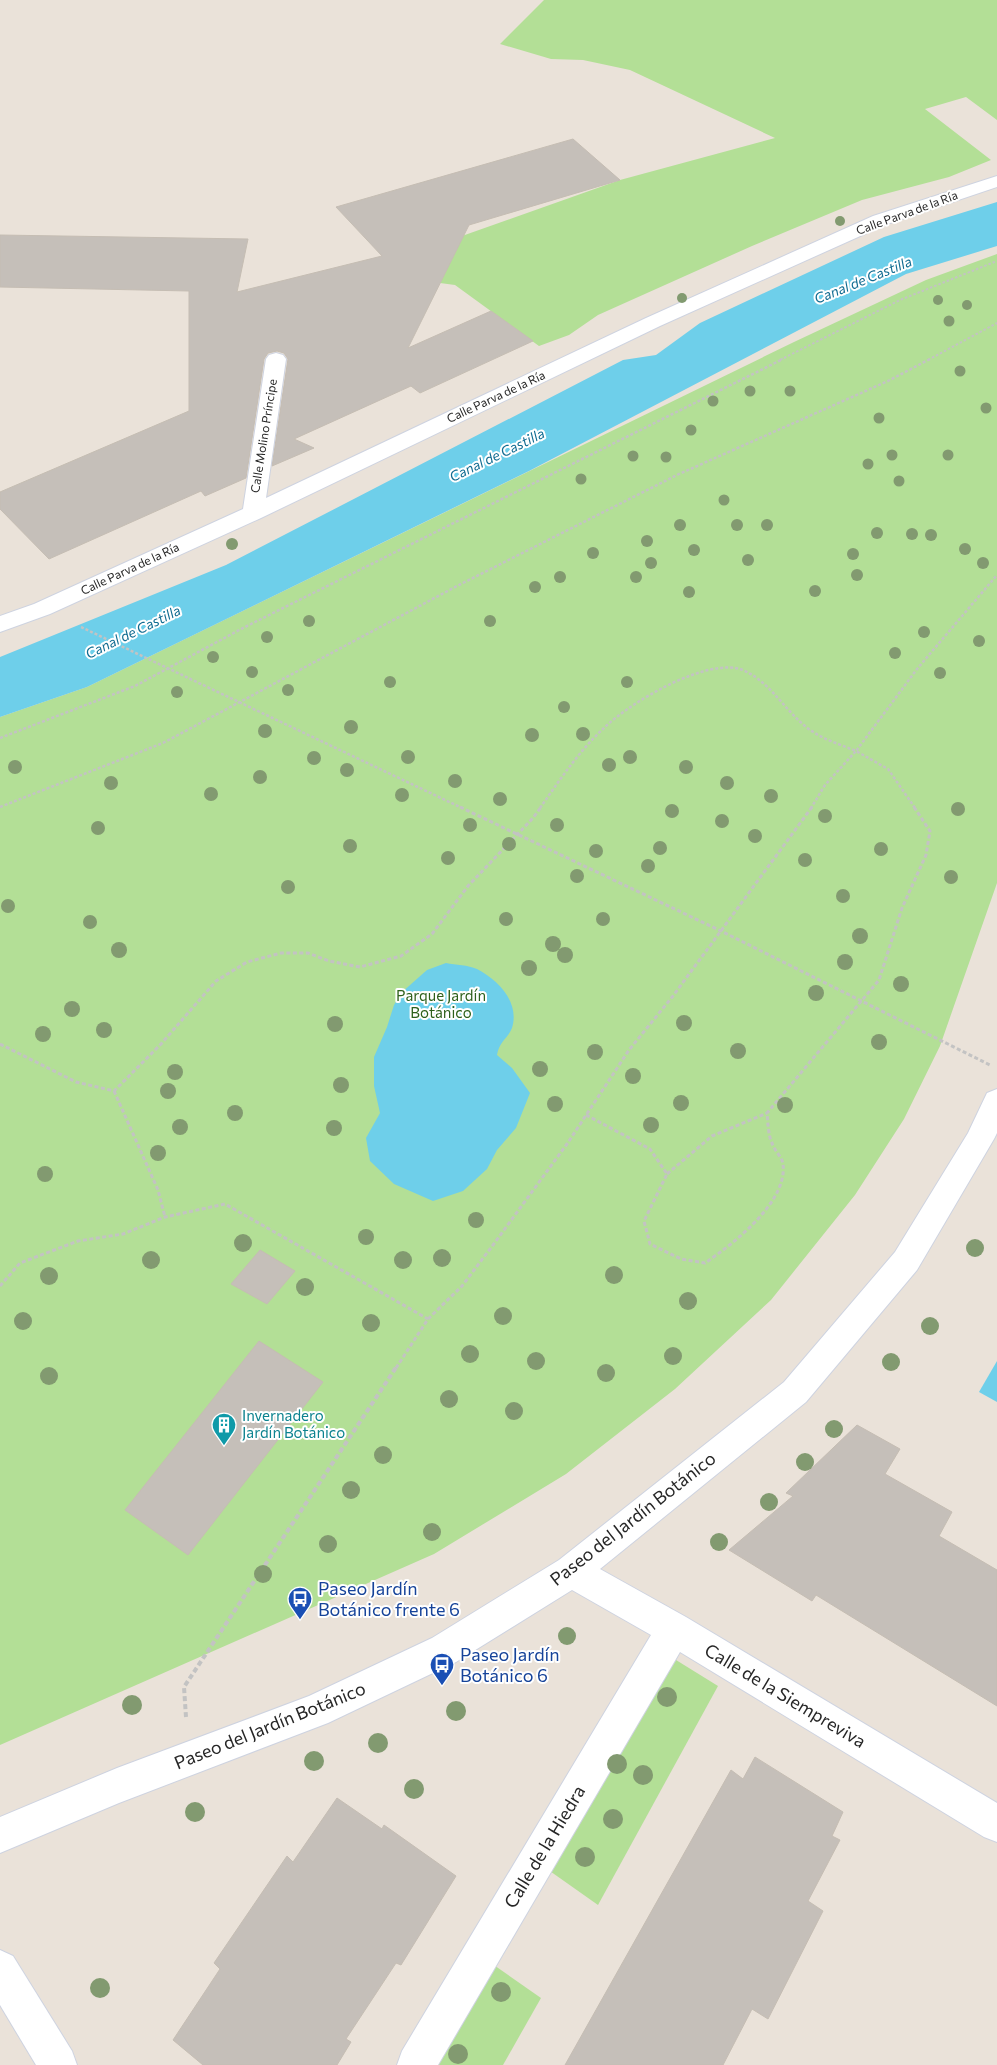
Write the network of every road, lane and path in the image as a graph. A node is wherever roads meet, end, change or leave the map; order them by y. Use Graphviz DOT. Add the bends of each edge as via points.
graph roads {
  1 [pos="997,181"];
  2 [pos="997,261"];
  3 [pos="997,323"];
  4 [pos="276,359"];
  5 [pos="252,513"];
  6 [pos="997,576"];
  7 [pos="74,623"];
  8 [pos="0,624"];
  9 [pos="168,668"];
  10 [pos="237,702"];
  11 [pos="0,738"];
  12 [pos="856,750"];
  13 [pos="0,807"];
  14 [pos="519,835"];
  15 [pos="721,931"];
  16 [pos="861,1002"];
  17 [pos="0,1044"];
  18 [pos="997,1069"];
  19 [pos="114,1091"];
  20 [pos="997,1101"];
  21 [pos="767,1112"];
  22 [pos="586,1115"];
  23 [pos="667,1174"];
  24 [pos="165,1217"];
  25 [pos="0,1286"];
  26 [pos="428,1319"];
  27 [pos="571,1571"];
  28 [pos="674,1629"];
  29 [pos="189,1760"];
  30 [pos="997,1824"];
  31 [pos="0,1835"];
  32 [pos="0,1969"];
  33 [pos="58,2065"];
  34 [pos="416,2065"];
  1 -- 5 [label="street, Calle Parva de la Ría" via="871,224 653,322"];
  2 -- 9 [label="path" via="900,300"];
  3 -- 10 [label="path" via="888,381 677,475"];
  4 -- 5 [label="street, Calle Molino Príncipe"];
  5 -- 8 [label="street, Calle Parva de la Ría" via="42,609"];
  6 -- 12 [label="path" via="917,668"];
  7 -- 9 [label="path"];
  9 -- 10 [label="path"];
  9 -- 11 [label="path" via="135,686"];
  10 -- 13 [label="path" via="163,743"];
  10 -- 14 [label="path"];
  12 -- 14 [label="path" via="805,726 757,678 726,666 707,669 643,700 604,727"];
  12 -- 15 [label="path" via="825,786 803,822"];
  12 -- 16 [label="path" via="888,769 930,831 926,855 902,908 879,980"];
  14 -- 15 [label="path"];
  14 -- 19 [label="path" via="473,879 432,934 401,956 360,967 308,953 281,953 247,962 216,981 161,1044"];
  15 -- 16 [label="path"];
  15 -- 22 [label="path" via="629,1050"];
  16 -- 18 [label="path"];
  16 -- 21 [label="path"];
  17 -- 19 [label="path" via="76,1082"];
  19 -- 24 [label="path" via="158,1190"];
  20 -- 27 [label="street, Paseo del Jardín Botánico" via="980,1139 906,1261 795,1392"];
  21 -- 23 [label="path" via="712,1136"];
  21 -- 23 [label="path" via="772,1142 783,1163 777,1192 750,1227 705,1263 682,1259 650,1244 644,1221"];
  22 -- 23 [label="path" via="650,1149"];
  22 -- 26 [label="path" via="462,1286"];
  24 -- 25 [label="path" via="123,1234 78,1241 20,1263"];
  24 -- 26 [label="path" via="225,1204"];
  26 -- 29 [label="path" via="184,1686"];
  27 -- 28 [label="street, Calle de la Siempreviva"];
  27 -- 29 [label="street, Paseo del Jardín Botánico" via="444,1650 316,1711"];
  28 -- 30 [label="street, Calle de la Siempreviva"];
  28 -- 34 [label="street, Calle de la Hiedra"];
  29 -- 31 [label="street, Paseo del Jardín Botánico" via="116,1786"];
  32 -- 33 [label="street"];
}
